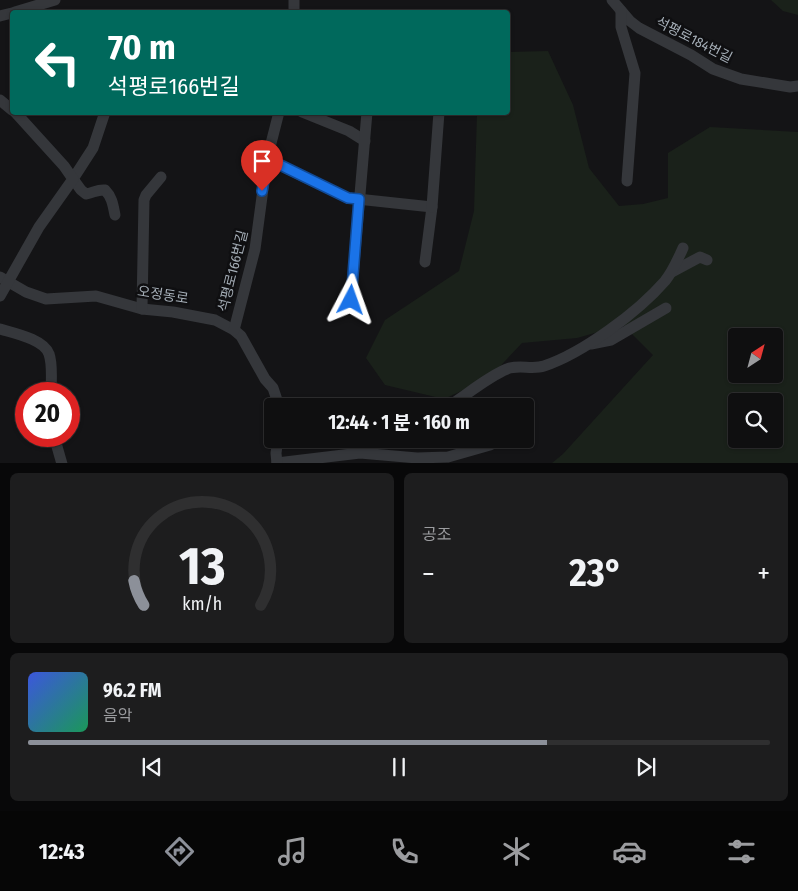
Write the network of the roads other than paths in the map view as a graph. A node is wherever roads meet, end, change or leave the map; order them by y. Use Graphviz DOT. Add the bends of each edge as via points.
graph roads {
  1 [pos="55,0"];
  2 [pos="612,0"];
  3 [pos="23,10"];
  4 [pos="621,11"];
  5 [pos="795,89"];
  6 [pos="0,100"];
  7 [pos="10,108"];
  8 [pos="18,115"];
  9 [pos="104,115"];
  10 [pos="278,115"];
  11 [pos="309,115"];
  12 [pos="367,115"];
  13 [pos="440,115"];
  14 [pos="365,141"];
  15 [pos="268,159"];
  16 [pos="73,178"];
  17 [pos="161,178"];
  18 [pos="627,182"];
  19 [pos="359,199"];
  20 [pos="432,207"];
  21 [pos="114,215"];
  22 [pos="683,248"];
  23 [pos="707,260"];
  24 [pos="426,262"];
  25 [pos="672,272"];
  26 [pos="4,279"];
  27 [pos="0,296"];
  28 [pos="351,300"];
  29 [pos="666,308"];
  30 [pos="142,309"];
  31 [pos="0,328"];
  32 [pos="234,330"];
  33 [pos="587,345"];
  34 [pos="51,382"];
  35 [pos="276,398"];
  36 [pos="462,398"];
  37 [pos="57,447"];
  38 [pos="277,448"];
  39 [pos="434,448"];
  40 [pos="480,448"];
  41 [pos="439,460"];
  42 [pos="62,463"];
  43 [pos="277,463"];
  1 -- 3 [label="street"];
  2 -- 4 [label="street, 석평로184번길"];
  4 -- 5 [label="street, 석평로184번길" via="639,28 713,69 741,79"];
  4 -- 18 [label="street" via="621,27 635,73"];
  6 -- 7 [label="street"];
  8 -- 16 [label="street"];
  9 -- 16 [label="street" via="93,148"];
  10 -- 15 [label="street, 석평로166번길"];
  11 -- 14 [label="street"];
  12 -- 14 [label="street"];
  13 -- 20 [label="street"];
  14 -- 19 [label="street"];
  15 -- 19 [label="street" via="348,198"];
  15 -- 32 [label="street, 석평로166번길" via="255,248"];
  16 -- 21 [label="street" via="86,194 105,190 110,194"];
  16 -- 26 [label="street"];
  17 -- 30 [label="street" via="144,200"];
  19 -- 20 [label="street"];
  19 -- 28 [label="street"];
  20 -- 24 [label="street"];
  22 -- 25 [label="street"];
  23 -- 25 [label="street" via="700,257"];
  25 -- 33 [label="street" via="645,302"];
  26 -- 27 [label="street"];
  26 -- 30 [label="street, 오정동로" via="37,297 96,296"];
  29 -- 33 [label="street" via="611,340"];
  30 -- 32 [label="street, 오정동로" via="215,320"];
  31 -- 34 [label="street" via="46,348"];
  32 -- 35 [label="street, 오정동로" via="241,336"];
  33 -- 36 [label="street" via="541,367 507,369"];
  37 -- 42 [label="street"];
  38 -- 43 [label="street"];
  39 -- 41 [label="street"];
  40 -- 41 [label="street"];
  41 -- 43 [label="street" via="360,453"];
}
